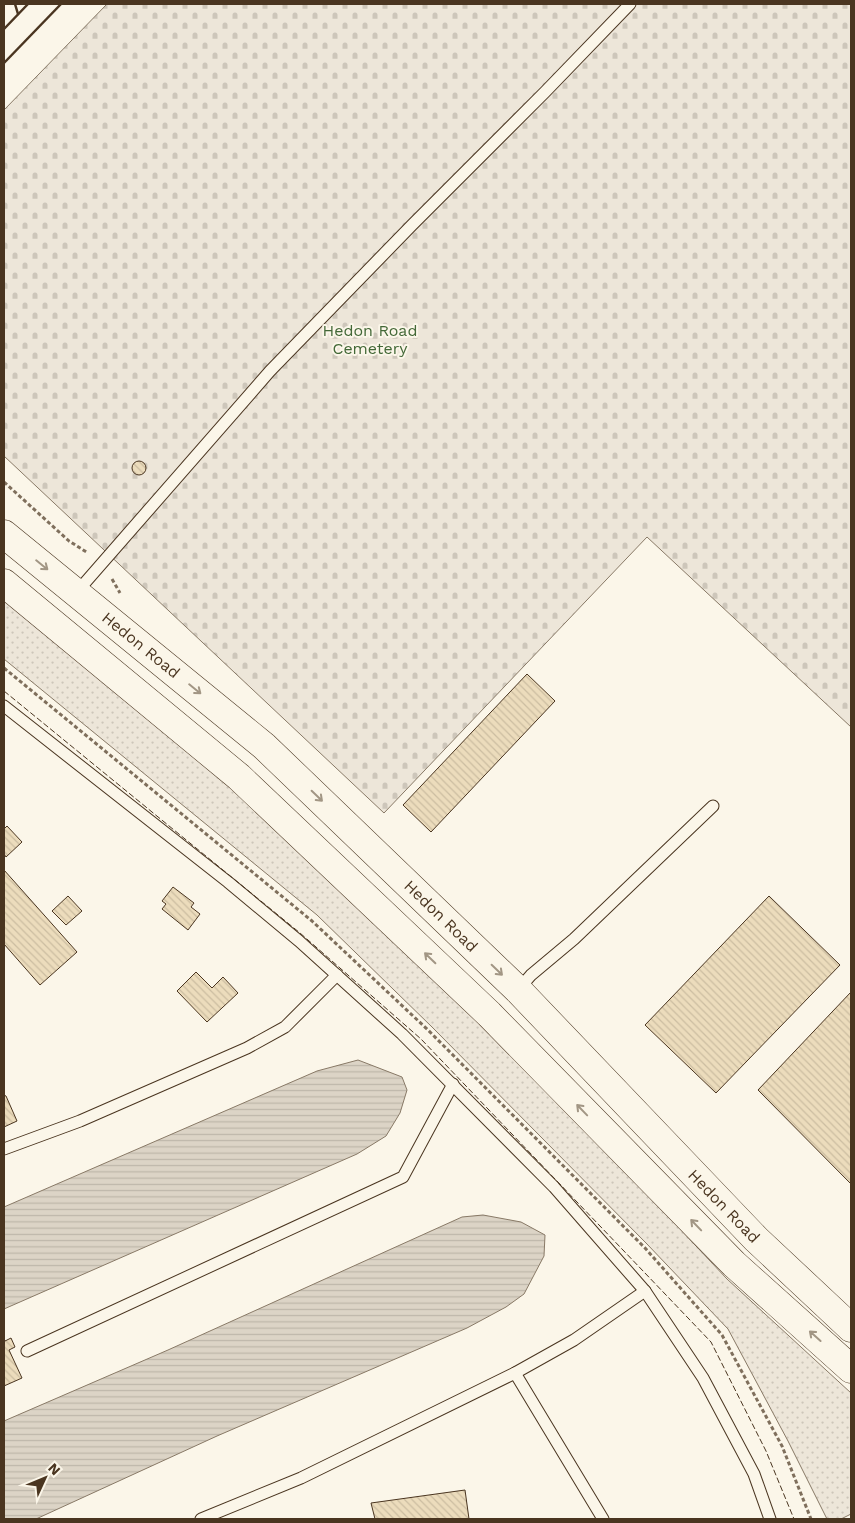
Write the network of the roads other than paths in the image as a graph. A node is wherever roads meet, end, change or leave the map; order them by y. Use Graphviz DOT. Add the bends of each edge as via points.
graph roads {
  1 [pos="630,4"];
  2 [pos="4,534"];
  3 [pos="4,583"];
  4 [pos="76,593"];
  5 [pos="4,706"];
  6 [pos="713,806"];
  7 [pos="337,975"];
  8 [pos="518,990"];
  9 [pos="453,1084"];
  10 [pos="4,1149"];
  11 [pos="645,1291"];
  12 [pos="851,1328"];
  13 [pos="27,1351"];
  14 [pos="851,1369"];
  15 [pos="515,1373"];
  16 [pos="201,1519"];
  17 [pos="603,1519"];
  18 [pos="770,1519"];
  1 -- 4 [label="lane" via="270,371"];
  2 -- 4 [label="highway, Hedon Road, one-way"];
  14 -- 3 [label="highway, Hedon Road, one-way" via="734,1264 488,1014 239,777"];
  4 -- 8 [label="highway, Hedon Road, one-way" via="264,746"];
  5 -- 7 [label="lane" via="228,882"];
  6 -- 8 [label="lane"];
  7 -- 9 [label="lane"];
  7 -- 10 [label="lane" via="285,1027 247,1048 80,1121"];
  8 -- 12 [label="highway, Hedon Road" via="756,1239"];
  9 -- 11 [label="lane" via="554,1187"];
  9 -- 13 [label="lane" via="403,1177"];
  11 -- 15 [label="lane" via="574,1340"];
  11 -- 18 [label="lane" via="703,1378 754,1474"];
  15 -- 16 [label="lane" via="301,1478"];
  15 -- 17 [label="lane"];
}
